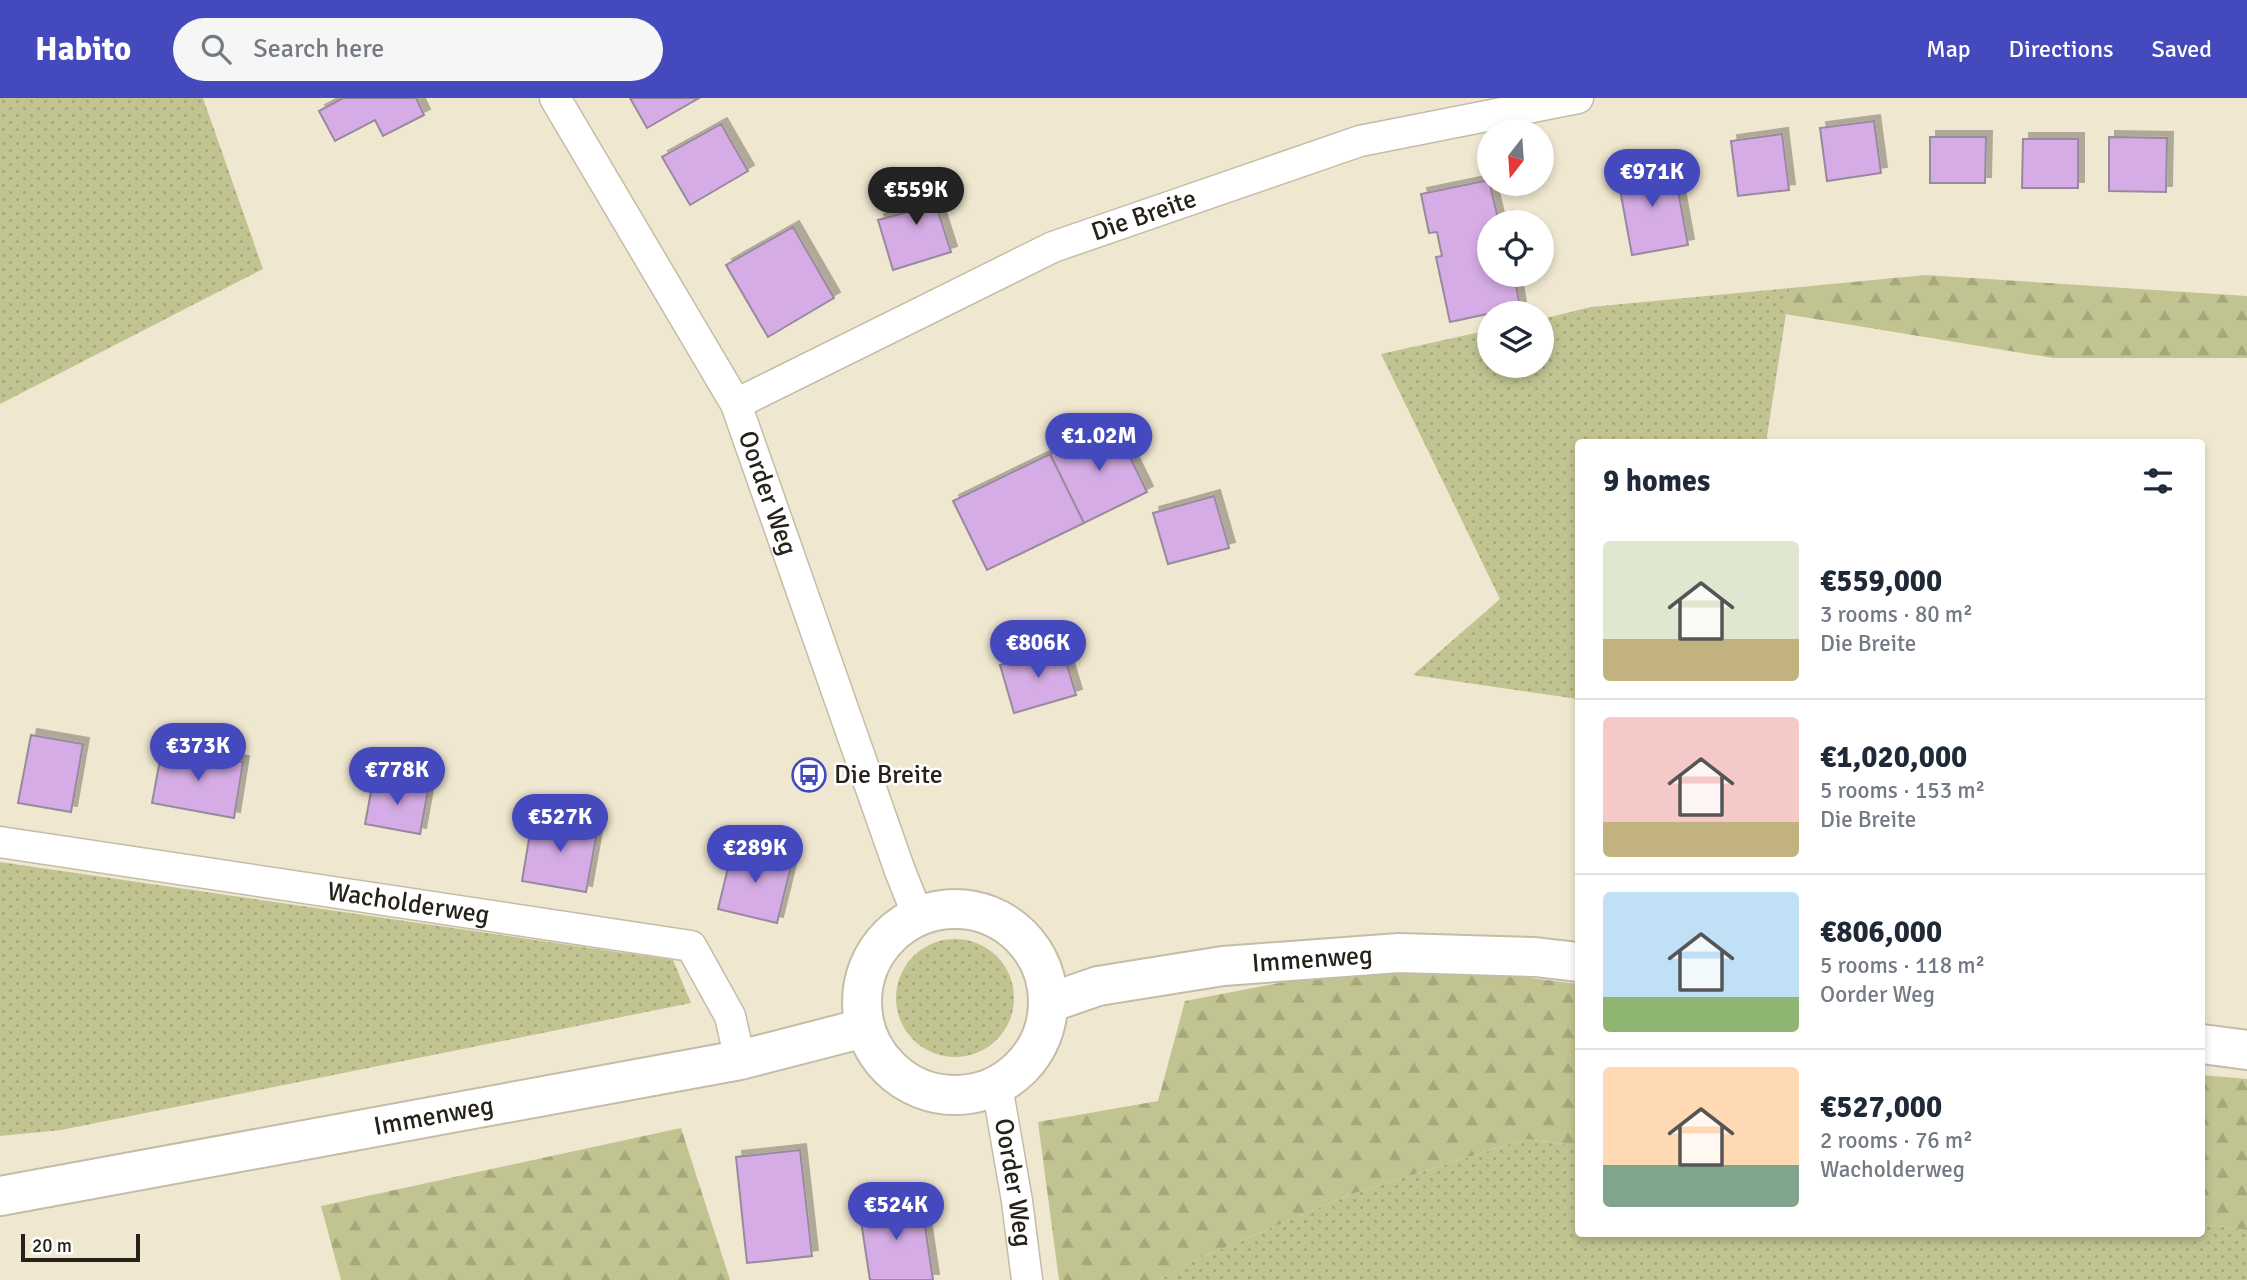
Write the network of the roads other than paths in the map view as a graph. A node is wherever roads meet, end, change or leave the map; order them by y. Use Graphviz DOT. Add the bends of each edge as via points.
graph roads {
  1 [pos="555,98"];
  2 [pos="1577,98"];
  3 [pos="736,404"];
  4 [pos="0,842"];
  5 [pos="918,916"];
  6 [pos="1575,962"];
  7 [pos="1049,1003"];
  8 [pos="864,1028"];
  9 [pos="2205,1044"];
  10 [pos="2247,1050"];
  11 [pos="740,1060"];
  12 [pos="997,1086"];
  13 [pos="0,1196"];
  14 [pos="1027,1280"];
  1 -- 3 [label="street, Oorder Weg"];
  2 -- 3 [label="street, Die Breite" via="1360,141 1053,247"];
  3 -- 5 [label="street, Oorder Weg"];
  4 -- 11 [label="street, Wacholderweg" via="691,946 730,1016"];
  5 -- 7 [label="street" via="948,908 979,911 1008,924 1030,945 1045,972"];
  5 -- 8 [label="street" via="895,929 877,949 865,974 861,1000"];
  6 -- 7 [label="street, Immenweg" via="1399,953 1223,966 1098,986"];
  7 -- 12 [label="street" via="1035,1051 1019,1071"];
  8 -- 11 [label="street, Immenweg"];
  8 -- 12 [label="street" via="876,1053 894,1073 917,1088 944,1096"];
  9 -- 10 [label="street"];
  11 -- 13 [label="street, Immenweg"];
  12 -- 14 [label="street, Oorder Weg"];
}
